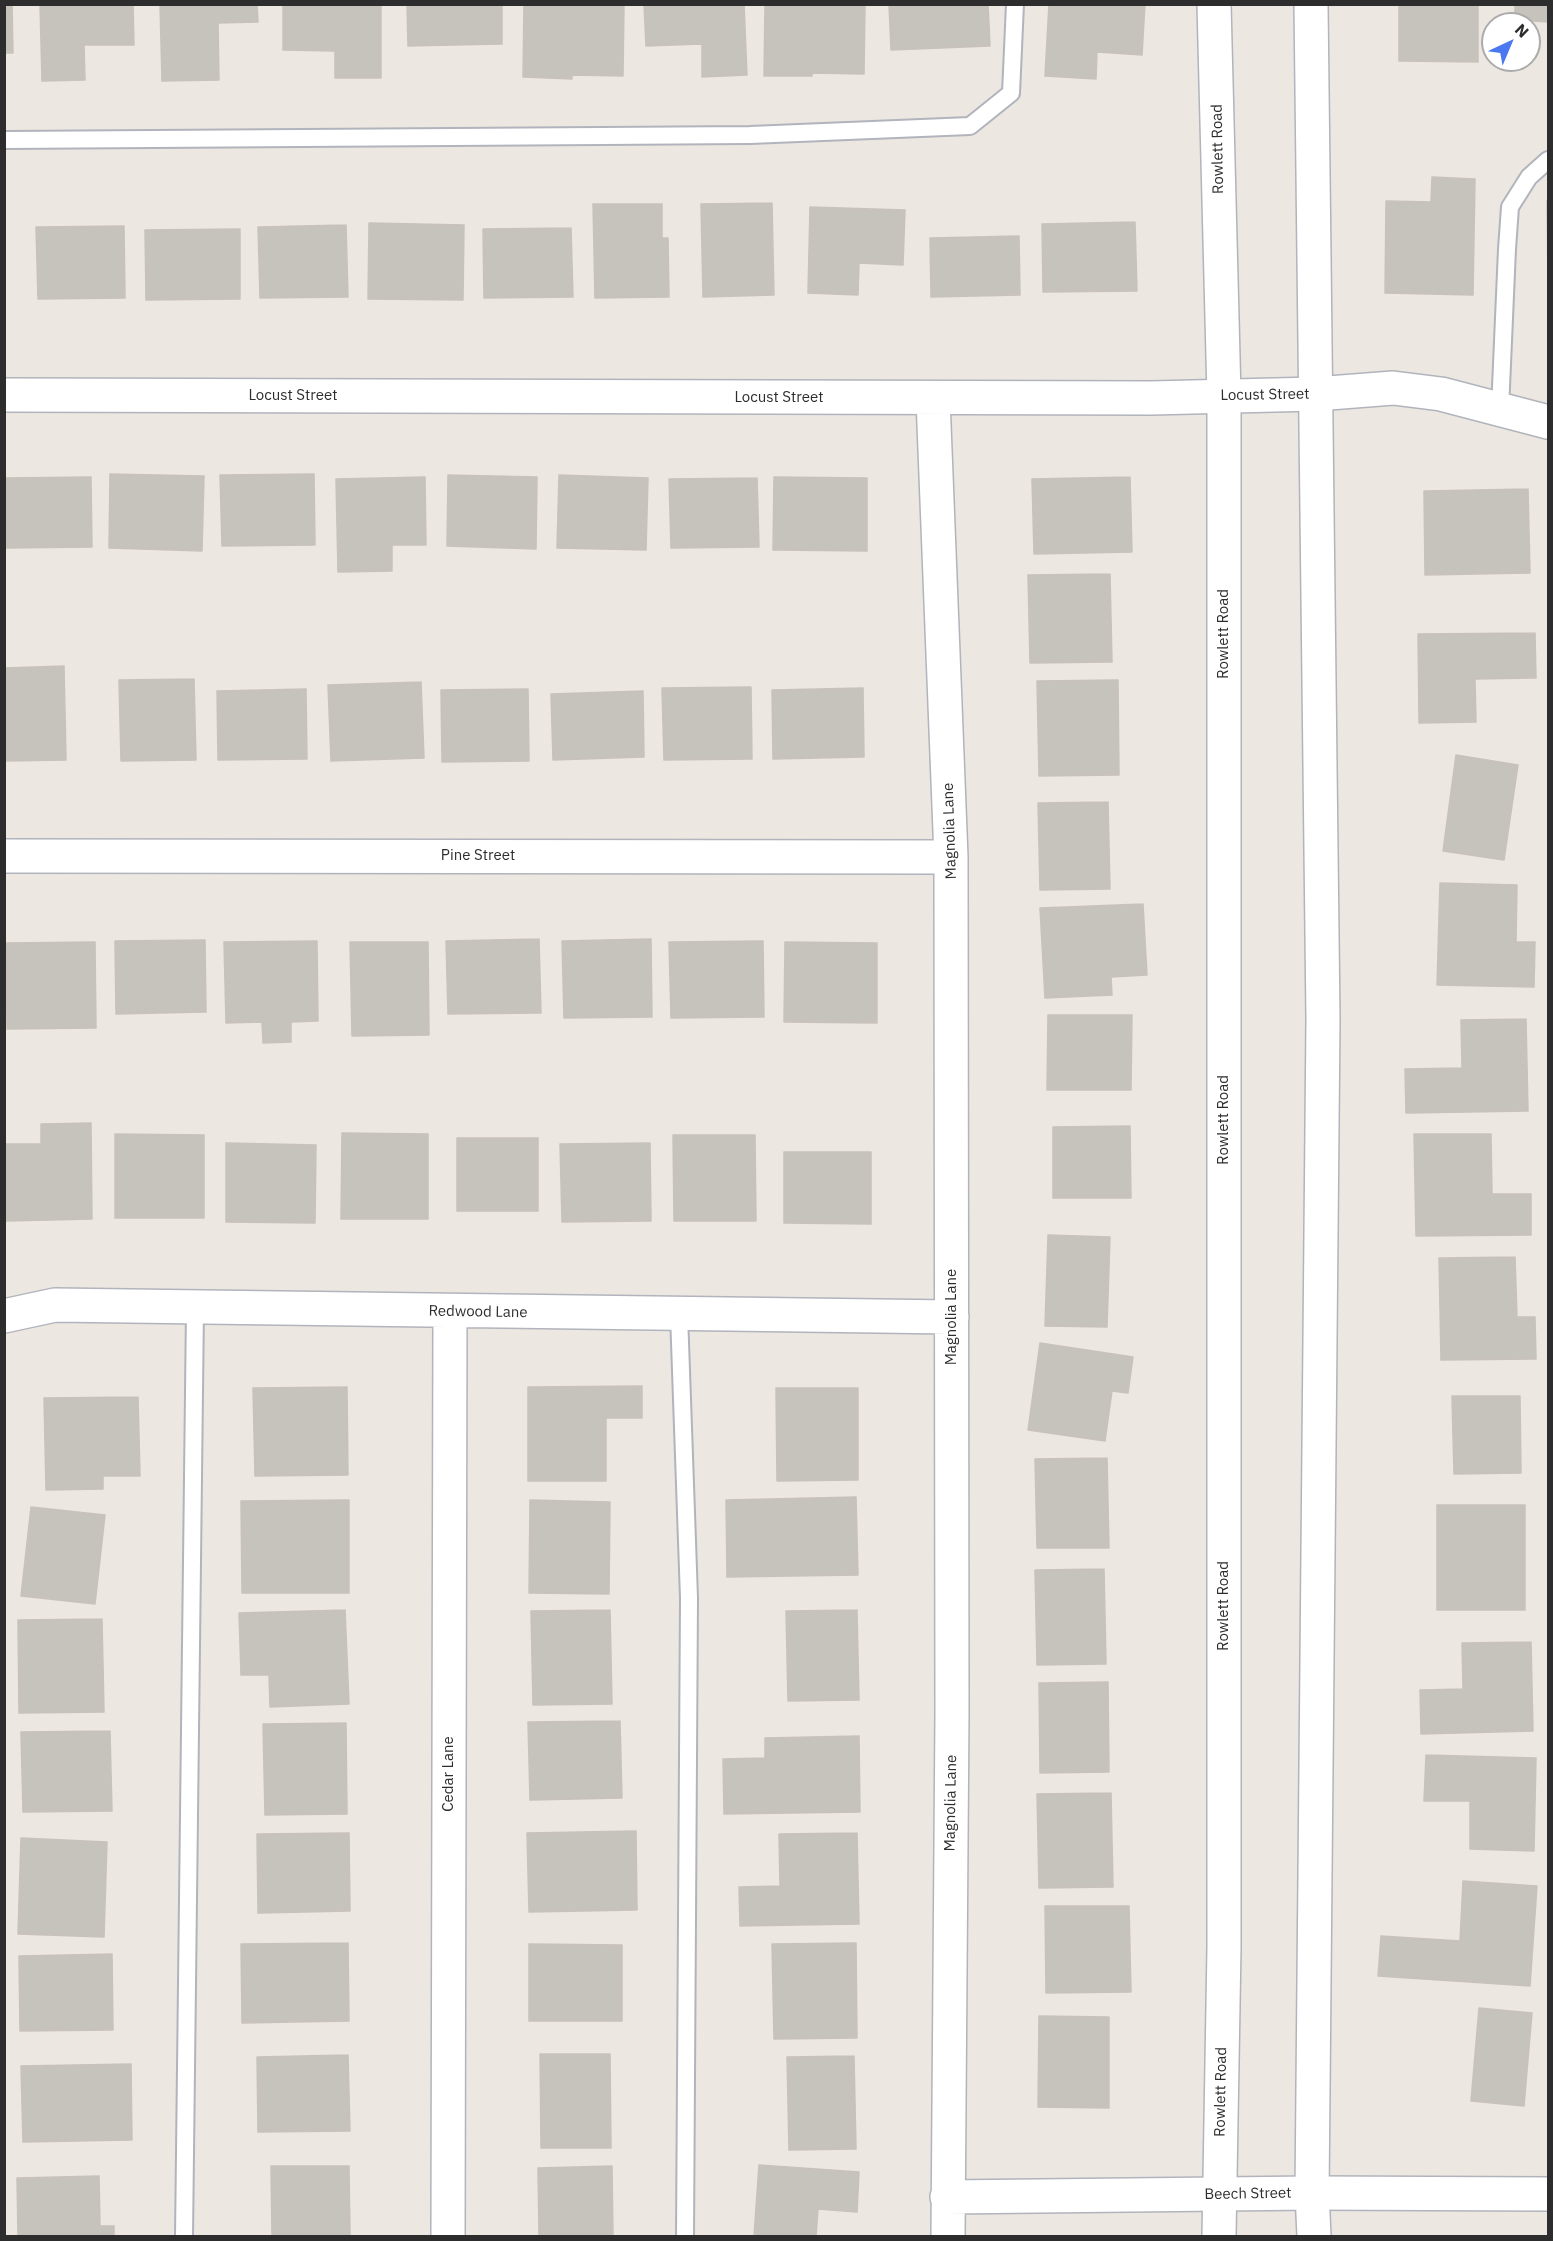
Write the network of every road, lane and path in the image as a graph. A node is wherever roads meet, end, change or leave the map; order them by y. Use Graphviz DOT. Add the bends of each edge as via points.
graph roads {
  1 [pos="1015,4"];
  2 [pos="1214,4"];
  3 [pos="1311,4"];
  4 [pos="4,140"];
  5 [pos="1548,160"];
  6 [pos="1316,394"];
  7 [pos="4,395"];
  8 [pos="1224,396"];
  9 [pos="933,399"];
  10 [pos="1500,410"];
  11 [pos="1548,422"];
  12 [pos="4,856"];
  13 [pos="951,856"];
  14 [pos="195,1308"];
  15 [pos="450,1311"];
  16 [pos="679,1314"];
  17 [pos="4,1316"];
  18 [pos="952,1317"];
  19 [pos="1312,2193"];
  20 [pos="1548,2194"];
  21 [pos="1219,2195"];
  22 [pos="947,2197"];
  23 [pos="184,2236"];
  24 [pos="448,2236"];
  25 [pos="685,2236"];
  26 [pos="948,2236"];
  27 [pos="1219,2236"];
  28 [pos="1314,2236"];
  1 -- 4 [label="lane" via="1011,93 970,126 750,135"];
  2 -- 8 [label="street, Rowlett Road"];
  3 -- 6 [label="street"];
  5 -- 10 [label="lane" via="1529,177 1510,207"];
  6 -- 8 [label="street, Locust Street"];
  6 -- 10 [label="street, Locust Street" via="1393,388 1442,394"];
  6 -- 19 [label="street" via="1323,1018"];
  7 -- 9 [label="street, Locust Street"];
  8 -- 9 [label="street, Locust Street"];
  8 -- 21 [label="street, Rowlett Road" via="1224,1947"];
  9 -- 13 [label="street, Magnolia Lane"];
  10 -- 11 [label="street, Locust Street"];
  12 -- 13 [label="street, Pine Street"];
  13 -- 18 [label="street, Magnolia Lane"];
  14 -- 15 [label="street, Redwood Lane"];
  14 -- 17 [label="street, Redwood Lane" via="55,1305"];
  14 -- 23 [label="lane"];
  15 -- 16 [label="street, Redwood Lane"];
  15 -- 24 [label="street, Cedar Lane"];
  16 -- 18 [label="street, Redwood Lane"];
  16 -- 25 [label="lane" via="689,1599"];
  18 -- 22 [label="street, Magnolia Lane"];
  19 -- 20 [label="street, Beech Street"];
  19 -- 21 [label="street, Beech Street"];
  19 -- 28 [label="street"];
  21 -- 22 [label="street, Beech Street"];
  21 -- 27 [label="street, Rowlett Road"];
  22 -- 26 [label="street, Magnolia Lane"];
}
